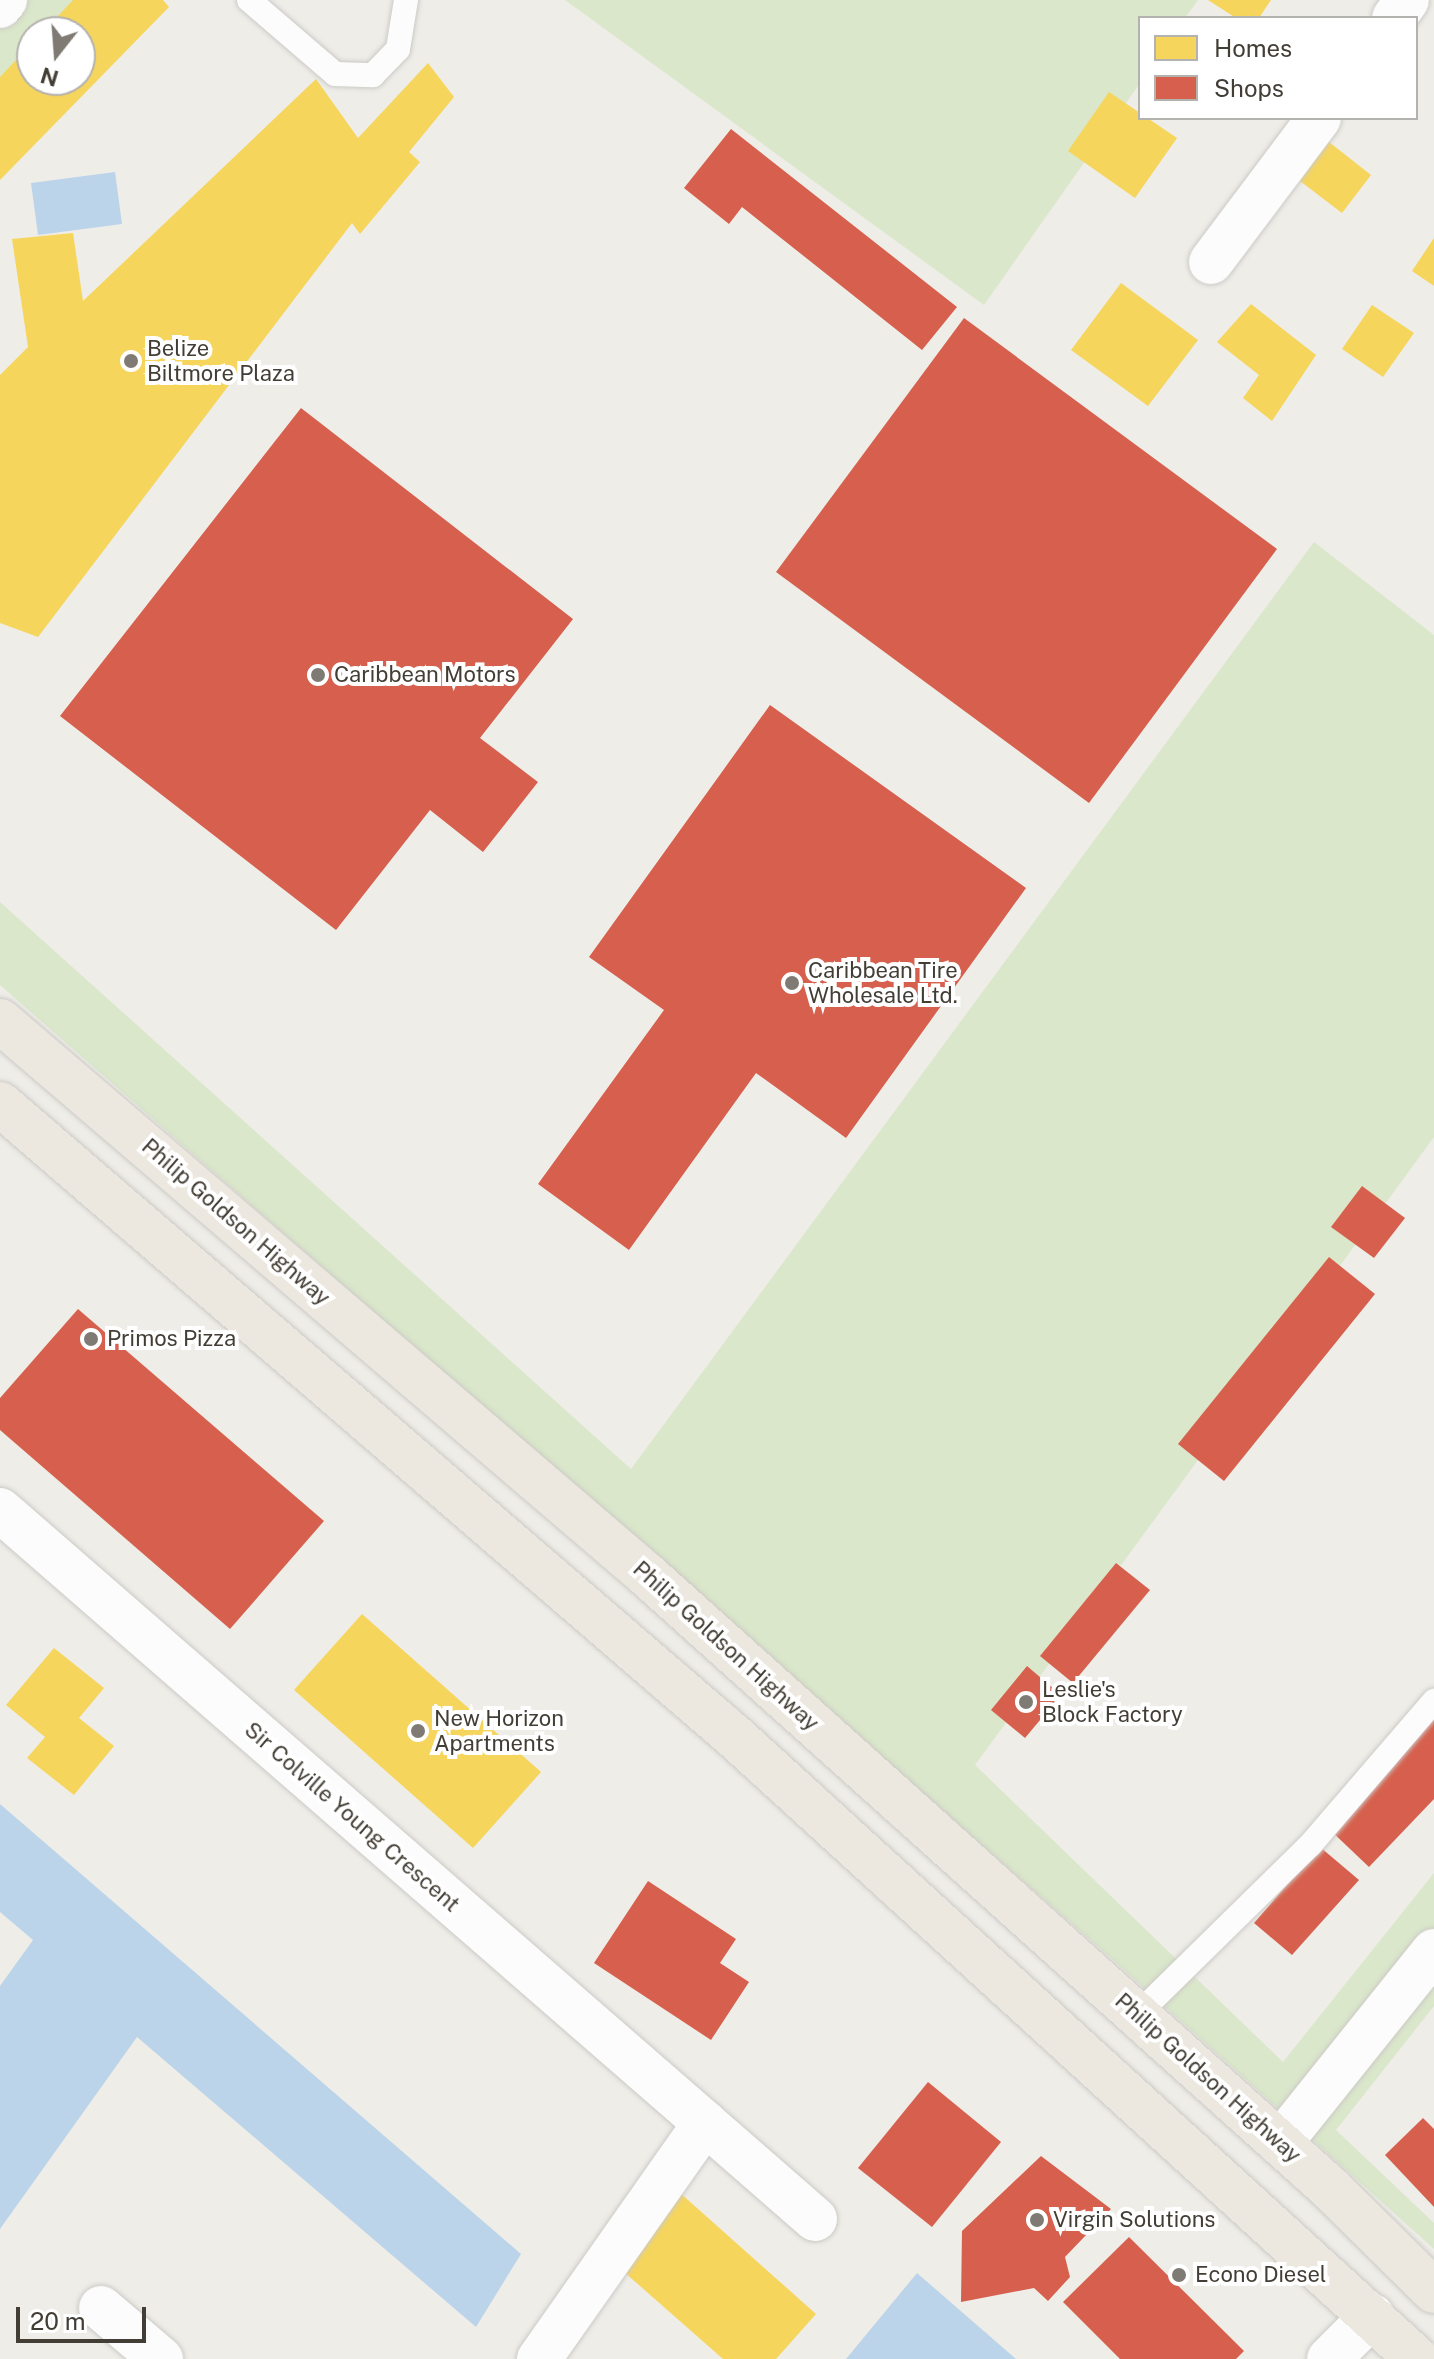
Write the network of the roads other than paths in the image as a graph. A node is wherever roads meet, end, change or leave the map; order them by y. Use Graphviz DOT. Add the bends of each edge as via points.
graph roads {
  1 [pos="5,0"];
  2 [pos="249,0"];
  3 [pos="406,0"];
  4 [pos="0,6"];
  5 [pos="1318,120"];
  6 [pos="1211,262"];
  7 [pos="0,1021"];
  8 [pos="0,1104"];
  9 [pos="0,1510"];
  10 [pos="1434,1701"];
  11 [pos="1434,1951"];
  12 [pos="1137,2015"];
  13 [pos="705,2123"];
  14 [pos="1280,2143"];
  15 [pos="815,2219"];
  16 [pos="1434,2291"];
  17 [pos="101,2308"];
  18 [pos="1372,2316"];
  19 [pos="161,2359"];
  20 [pos="539,2359"];
  21 [pos="1329,2359"];
  22 [pos="1417,2359"];
  1 -- 4 [label="street"];
  2 -- 3 [label="lane" via="335,74 373,75 398,49"];
  5 -- 6 [label="street"];
  7 -- 12 [label="highway, Philip Goldson Highway" via="600,1534"];
  8 -- 18 [label="highway" via="735,1737"];
  9 -- 13 [label="street, Sir Colville Young Crescent"];
  10 -- 12 [label="lane" via="1311,1844"];
  11 -- 14 [label="street"];
  12 -- 14 [label="highway, Philip Goldson Highway"];
  13 -- 15 [label="street, Sir Colville Young Crescent"];
  13 -- 20 [label="street"];
  14 -- 16 [label="highway, Philip Goldson Highway"];
  17 -- 19 [label="street"];
  18 -- 21 [label="street"];
  18 -- 22 [label="highway"];
}
